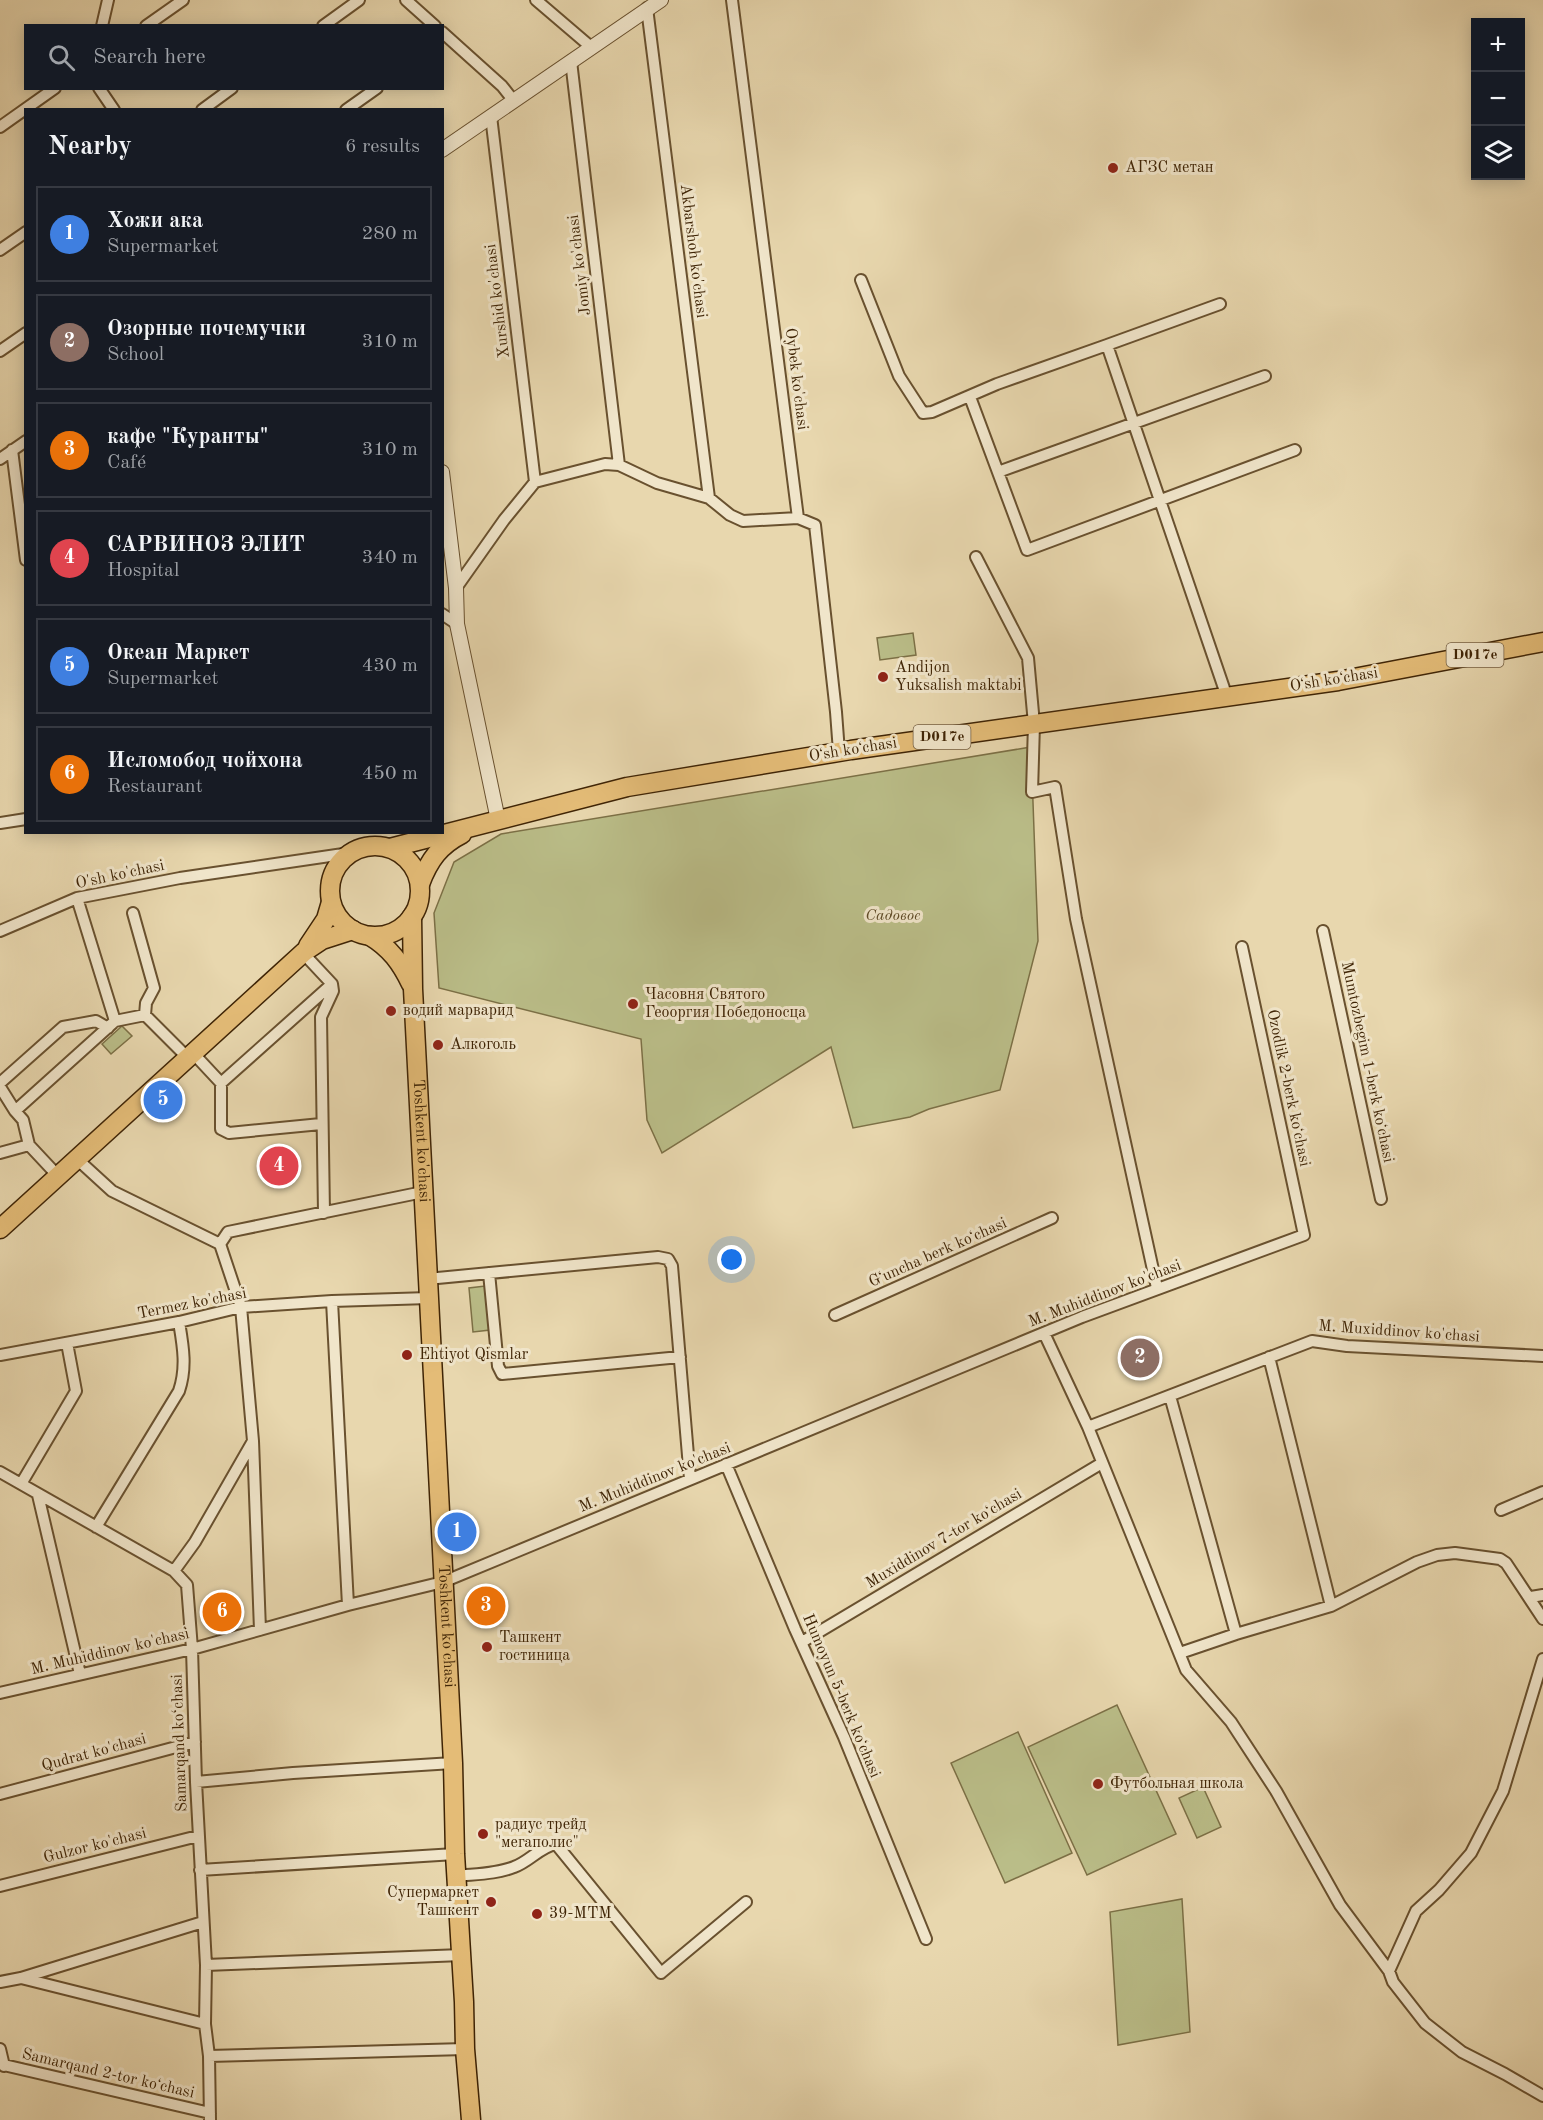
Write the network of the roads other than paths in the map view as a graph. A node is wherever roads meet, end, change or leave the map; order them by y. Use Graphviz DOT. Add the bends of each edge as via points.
graph roads {
  1 [pos="108,0"];
  2 [pos="183,0"];
  3 [pos="359,0"];
  4 [pos="406,0"];
  5 [pos="536,0"];
  6 [pos="732,0"];
  7 [pos="656,2"];
  8 [pos="102,24"];
  9 [pos="149,24"];
  10 [pos="326,24"];
  11 [pos="433,24"];
  12 [pos="444,37"];
  13 [pos="591,47"];
  14 [pos="571,61"];
  15 [pos="52,90"];
  16 [pos="100,90"];
  17 [pos="229,90"];
  18 [pos="374,90"];
  19 [pos="513,100"];
  20 [pos="27,108"];
  21 [pos="113,108"];
  22 [pos="205,108"];
  23 [pos="349,108"];
  24 [pos="24,110"];
  25 [pos="491,116"];
  26 [pos="0,127"];
  27 [pos="444,149"];
  28 [pos="24,233"];
  29 [pos="0,250"];
  30 [pos="861,280"];
  31 [pos="1220,304"];
  32 [pos="24,334"];
  33 [pos="1107,345"];
  34 [pos="0,351"];
  35 [pos="1265,376"];
  36 [pos="970,397"];
  37 [pos="1134,422"];
  38 [pos="24,442"];
  39 [pos="12,450"];
  40 [pos="1295,450"];
  41 [pos="0,459"];
  42 [pos="619,465"];
  43 [pos="998,472"];
  44 [pos="535,482"];
  45 [pos="444,489"];
  46 [pos="709,498"];
  47 [pos="1161,501"];
  48 [pos="798,518"];
  49 [pos="24,544"];
  50 [pos="976,557"];
  51 [pos="456,588"];
  52 [pos="444,615"];
  53 [pos="457,624"];
  54 [pos="1543,642"];
  55 [pos="1227,697"];
  56 [pos="1034,724"];
  57 [pos="839,752"];
  58 [pos="24,819"];
  59 [pos="489,822"];
  60 [pos="0,823"];
  61 [pos="443,834"];
  62 [pos="444,834"];
  63 [pos="390,848"];
  64 [pos="350,853"];
  65 [pos="420,884"];
  66 [pos="77,898"];
  67 [pos="331,903"];
  68 [pos="133,913"];
  69 [pos="412,916"];
  70 [pos="0,931"];
  71 [pos="1323,932"];
  72 [pos="361,933"];
  73 [pos="1242,947"];
  74 [pos="303,953"];
  75 [pos="332,984"];
  76 [pos="413,988"];
  77 [pos="145,1015"];
  78 [pos="112,1024"];
  79 [pos="190,1055"];
  80 [pos="221,1083"];
  81 [pos="0,1085"];
  82 [pos="15,1112"];
  83 [pos="321,1124"];
  84 [pos="29,1145"];
  85 [pos="0,1153"];
  86 [pos="77,1159"];
  87 [pos="58,1176"];
  88 [pos="423,1192"];
  89 [pos="1381,1199"];
  90 [pos="324,1213"];
  91 [pos="1052,1218"];
  92 [pos="0,1229"];
  93 [pos="1304,1235"];
  94 [pos="220,1244"];
  95 [pos="489,1273"];
  96 [pos="427,1279"];
  97 [pos="1157,1288"];
  98 [pos="429,1298"];
  99 [pos="332,1301"];
  100 [pos="241,1307"];
  101 [pos="835,1315"];
  102 [pos="179,1322"];
  103 [pos="1044,1333"];
  104 [pos="67,1343"];
  105 [pos="0,1355"];
  106 [pos="1543,1356"];
  107 [pos="680,1357"];
  108 [pos="1269,1357"];
  109 [pos="1170,1396"];
  110 [pos="1088,1427"];
  111 [pos="253,1441"];
  112 [pos="1102,1462"];
  113 [pos="726,1464"];
  114 [pos="0,1473"];
  115 [pos="690,1479"];
  116 [pos="21,1484"];
  117 [pos="1543,1492"];
  118 [pos="38,1495"];
  119 [pos="1501,1510"];
  120 [pos="96,1527"];
  121 [pos="174,1571"];
  122 [pos="443,1582"];
  123 [pos="1543,1595"];
  124 [pos="1530,1597"];
  125 [pos="348,1605"];
  126 [pos="1331,1606"];
  127 [pos="1543,1619"];
  128 [pos="260,1630"];
  129 [pos="1236,1634"];
  130 [pos="802,1642"];
  131 [pos="192,1648"];
  132 [pos="1180,1653"];
  133 [pos="1543,1659"];
  134 [pos="80,1674"];
  135 [pos="0,1693"];
  136 [pos="195,1742"];
  137 [pos="453,1763"];
  138 [pos="195,1782"];
  139 [pos="0,1794"];
  140 [pos="198,1836"];
  141 [pos="456,1854"];
  142 [pos="200,1870"];
  143 [pos="457,1876"];
  144 [pos="0,1886"];
  145 [pos="746,1902"];
  146 [pos="203,1922"];
  147 [pos="926,1940"];
  148 [pos="462,1955"];
  149 [pos="206,1965"];
  150 [pos="1389,1971"];
  151 [pos="21,1978"];
  152 [pos="0,1982"];
  153 [pos="205,2024"];
  154 [pos="0,2049"];
  155 [pos="465,2049"];
  156 [pos="209,2056"];
  157 [pos="2,2065"];
  158 [pos="1543,2096"];
  159 [pos="210,2117"];
  160 [pos="471,2120"];
  1 -- 8 [label="street"];
  2 -- 9 [label="street"];
  3 -- 10 [label="street"];
  4 -- 11 [label="street"];
  5 -- 13 [label="street"];
  6 -- 48 [label="street, Oybek ko'chasi"];
  7 -- 13 [label="street"];
  7 -- 46 [label="street, Akbarshoh ko'chasi"];
  12 -- 19 [label="street"];
  13 -- 14 [label="street"];
  14 -- 19 [label="street"];
  14 -- 42 [label="street, Jomiy ko'chasi"];
  15 -- 20 [label="street"];
  16 -- 21 [label="street"];
  17 -- 22 [label="street"];
  18 -- 23 [label="street"];
  19 -- 25 [label="street"];
  24 -- 26 [label="street"];
  25 -- 27 [label="street"];
  25 -- 44 [label="street, Xurshid ko'chasi"];
  28 -- 29 [label="street"];
  30 -- 36 [label="street" via="899,376 920,411 926,414"];
  31 -- 33 [label="street"];
  32 -- 34 [label="street"];
  33 -- 36 [label="street"];
  33 -- 37 [label="street"];
  35 -- 37 [label="street"];
  36 -- 43 [label="street"];
  37 -- 43 [label="street"];
  37 -- 47 [label="street"];
  38 -- 39 [label="street"];
  39 -- 41 [label="street"];
  39 -- 49 [label="street"];
  40 -- 47 [label="street"];
  42 -- 44 [label="street" via="604,464"];
  42 -- 46 [label="street" via="657,483"];
  43 -- 47 [label="street" via="1027,550"];
  44 -- 51 [label="street"];
  45 -- 51 [label="street"];
  46 -- 48 [label="street" via="743,521"];
  47 -- 55 [label="street"];
  48 -- 57 [label="street" via="815,525"];
  50 -- 56 [label="street" via="1028,658"];
  51 -- 53 [label="street"];
  52 -- 53 [label="street"];
  53 -- 59 [label="street"];
  54 -- 55 [label="main road, Oʻsh koʻchasi / D017e" via="1338,681"];
  55 -- 56 [label="main road, Oʻsh koʻchasi / D017e"];
  56 -- 57 [label="main road, Oʻsh koʻchasi / D017e"];
  56 -- 97 [label="street" via="1032,792 1055,787 1076,919"];
  57 -- 59 [label="main road, Oʻsh koʻchasi / D017e" via="627,787"];
  58 -- 60 [label="street"];
  59 -- 62 [label="main road, D017e"];
  59 -- 65 [label="main road, D017e" via="450,840 435,853"];
  61 -- 63 [label="main road, D017e"];
  63 -- 64 [label="main road, D017e" via="369,846"];
  63 -- 65 [label="main road" via="410,861"];
  64 -- 66 [label="street, O'sh ko'chasi"];
  64 -- 67 [label="main road" via="333,875"];
  65 -- 69 [label="main road, D017e" via="418,906"];
  66 -- 70 [label="street, O'sh ko'chasi"];
  66 -- 78 [label="street"];
  67 -- 72 [label="main road" via="344,923"];
  67 -- 74 [label="main road" via="319,931"];
  68 -- 77 [label="street" via="154,988"];
  69 -- 72 [label="main road" via="394,932"];
  69 -- 76 [label="main road, Toshkent ko'chasi"];
  71 -- 89 [label="street, Mumtozbegim 1-berk koʻchasi"];
  72 -- 74 [label="main road" via="322,940"];
  72 -- 76 [label="main road" via="384,944 394,954"];
  73 -- 93 [label="street, Ozodlik 2-berk koʻchasi"];
  74 -- 75 [label="street"];
  74 -- 79 [label="main road"];
  75 -- 80 [label="street"];
  75 -- 83 [label="street" via="333,991 321,1017"];
  76 -- 88 [label="main road, Toshkent ko'chasi"];
  77 -- 78 [label="street"];
  77 -- 79 [label="street"];
  78 -- 81 [label="street" via="96,1021 63,1027"];
  78 -- 82 [label="street"];
  79 -- 80 [label="street"];
  79 -- 86 [label="main road"];
  80 -- 83 [label="street" via="221,1128 229,1133"];
  81 -- 82 [label="street"];
  82 -- 84 [label="street" via="24,1120"];
  83 -- 90 [label="street"];
  84 -- 85 [label="street"];
  84 -- 87 [label="street"];
  86 -- 87 [label="main road"];
  86 -- 94 [label="street" via="112,1191"];
  87 -- 92 [label="main road"];
  88 -- 90 [label="street"];
  88 -- 96 [label="main road, Toshkent ko'chasi"];
  90 -- 94 [label="street" via="228,1232"];
  91 -- 101 [label="street, Gʻuncha berk koʻchasi"];
  93 -- 97 [label="street, M. Muhiddinov ko'chasi"];
  94 -- 100 [label="street"];
  95 -- 96 [label="street"];
  95 -- 107 [label="street" via="664,1257 672,1266"];
  95 -- 107 [label="street" via="502,1374"];
  96 -- 98 [label="main road, Toshkent ko'chasi"];
  97 -- 103 [label="street, M. Muhiddinov ko'chasi"];
  98 -- 99 [label="street, Termez ko'chasi"];
  98 -- 122 [label="main road, Toshkent ko'chasi"];
  99 -- 100 [label="street, Termez ko'chasi"];
  99 -- 125 [label="street"];
  100 -- 102 [label="street, Termez ko'chasi"];
  100 -- 111 [label="street"];
  102 -- 104 [label="street, Termez ko'chasi"];
  102 -- 120 [label="street" via="185,1361 179,1391"];
  103 -- 110 [label="street"];
  103 -- 113 [label="street, M. Muhiddinov ko'chasi"];
  104 -- 105 [label="street, Termez ko'chasi"];
  104 -- 116 [label="street" via="75,1391"];
  106 -- 108 [label="street, M. Muxiddinov ko'chasi" via="1312,1341"];
  107 -- 115 [label="street"];
  108 -- 109 [label="street, M. Muxiddinov ko'chasi"];
  108 -- 126 [label="street"];
  109 -- 110 [label="street, M. Muxiddinov ko'chasi"];
  109 -- 129 [label="street"];
  110 -- 112 [label="street"];
  111 -- 121 [label="street"];
  111 -- 128 [label="street"];
  112 -- 130 [label="street, Muxiddinov 7-tor koʻchasi"];
  112 -- 132 [label="street"];
  113 -- 115 [label="street, M. Muhiddinov ko'chasi"];
  113 -- 130 [label="street, Humoyun 5-berk koʻchasi"];
  114 -- 116 [label="street"];
  115 -- 122 [label="street, M. Muhiddinov ko'chasi"];
  116 -- 118 [label="street"];
  117 -- 119 [label="street"];
  118 -- 120 [label="street"];
  118 -- 134 [label="street"];
  120 -- 121 [label="street"];
  121 -- 131 [label="street, Samarqand ko‘chasi" via="187,1585"];
  122 -- 125 [label="street, M. Muhiddinov ko'chasi"];
  122 -- 137 [label="main road, Toshkent ko'chasi"];
  123 -- 124 [label="street"];
  124 -- 126 [label="street" via="1500,1559 1455,1553 1417,1562"];
  124 -- 127 [label="street"];
  125 -- 128 [label="street, M. Muhiddinov ko'chasi"];
  126 -- 129 [label="street"];
  128 -- 131 [label="street, M. Muhiddinov ko'chasi"];
  129 -- 132 [label="street"];
  130 -- 147 [label="street, Humoyun 5-berk koʻchasi"];
  131 -- 134 [label="street, M. Muhiddinov ko'chasi"];
  131 -- 136 [label="street, Samarqand ko‘chasi"];
  132 -- 150 [label="street" via="1186,1670 1231,1722 1276,1791 1340,1905"];
  133 -- 150 [label="street" via="1503,1791 1472,1853 1416,1911"];
  134 -- 135 [label="street, M. Muhiddinov ko'chasi"];
  136 -- 138 [label="street, Samarqand ko‘chasi"];
  136 -- 139 [label="street, Qudrat ko'chasi"];
  137 -- 138 [label="street"];
  137 -- 141 [label="main road, Toshkent ko'chasi"];
  138 -- 140 [label="street, Samarqand ko‘chasi"];
  140 -- 142 [label="street, Samarqand ko‘chasi"];
  140 -- 144 [label="street, Gulzor ko'chasi"];
  141 -- 142 [label="street"];
  141 -- 143 [label="main road, Toshkent ko'chasi"];
  142 -- 146 [label="street, Samarqand ko‘chasi"];
  143 -- 145 [label="street" via="512,1868 556,1844 661,1973"];
  143 -- 148 [label="main road, Toshkent ko'chasi"];
  146 -- 149 [label="street, Samarqand ko‘chasi"];
  146 -- 151 [label="street"];
  148 -- 149 [label="street"];
  148 -- 155 [label="main road, Toshkent ko'chasi"];
  149 -- 153 [label="street, Samarqand ko‘chasi"];
  150 -- 158 [label="street" via="1425,2023 1462,2052"];
  151 -- 152 [label="street"];
  151 -- 153 [label="street"];
  153 -- 156 [label="street, Samarqand ko‘chasi"];
  154 -- 157 [label="street"];
  155 -- 156 [label="street"];
  155 -- 160 [label="main road, Toshkent ko'chasi"];
  156 -- 159 [label="street, Samarqand ko‘chasi"];
  157 -- 159 [label="street, Samarqand 2-tor koʻchasi"];
}
